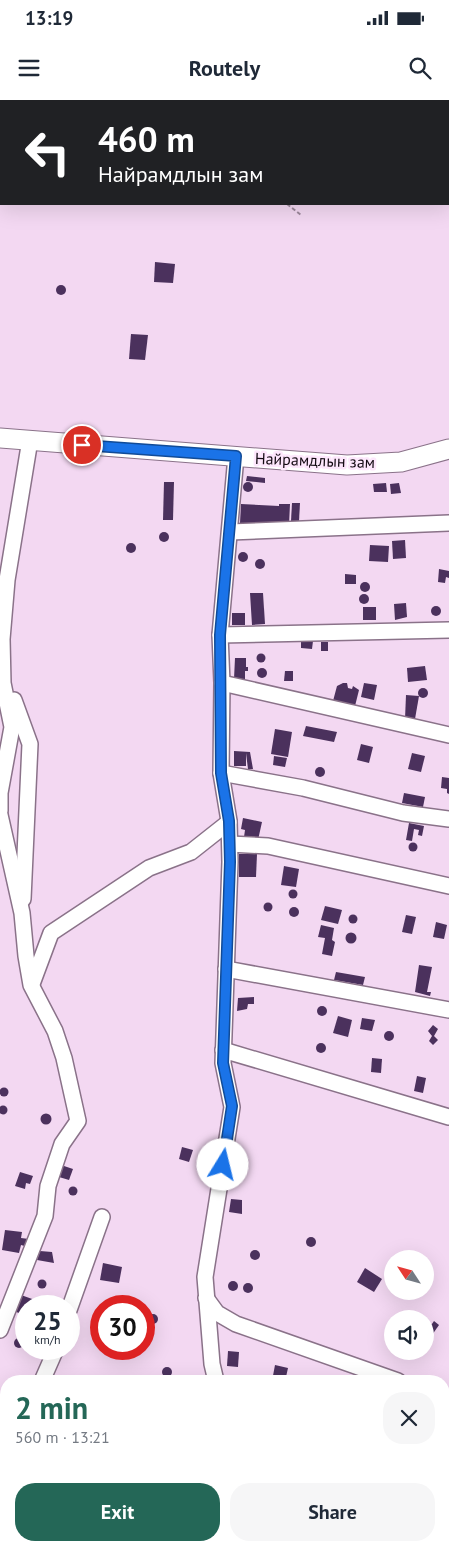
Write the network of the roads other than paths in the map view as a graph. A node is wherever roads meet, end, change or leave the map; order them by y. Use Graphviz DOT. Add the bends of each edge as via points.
graph roads {
  1 [pos="0,438"];
  2 [pos="30,440"];
  3 [pos="449,449"];
  4 [pos="236,456"];
  5 [pos="449,523"];
  6 [pos="230,532"];
  7 [pos="449,630"];
  8 [pos="220,635"];
  9 [pos="3,683"];
  10 [pos="222,683"];
  11 [pos="449,734"];
  12 [pos="221,773"];
  13 [pos="0,811"];
  14 [pos="0,815"];
  15 [pos="449,819"];
  16 [pos="229,822"];
  17 [pos="230,844"];
  18 [pos="449,886"];
  19 [pos="22,913"];
  20 [pos="226,969"];
  21 [pos="31,985"];
  22 [pos="449,1010"];
  23 [pos="223,1050"];
  24 [pos="449,1117"];
  25 [pos="102,1217"];
  26 [pos="74,1295"];
  27 [pos="205,1296"];
  28 [pos="0,1330"];
  29 [pos="51,1360"];
  30 [pos="45,1375"];
  31 [pos="215,1375"];
  32 [pos="381,1375"];
  1 -- 2 [label="main road, Найрамдлын зам"];
  2 -- 4 [label="main road, Найрамдлын зам"];
  2 -- 9 [label="street" via="7,580 2,639"];
  3 -- 4 [label="main road, Найрамдлын зам" via="402,462 347,465"];
  4 -- 6 [label="street"];
  5 -- 6 [label="street"];
  6 -- 8 [label="street"];
  7 -- 8 [label="street"];
  8 -- 10 [label="street"];
  9 -- 13 [label="street" via="12,726 0,793"];
  9 -- 19 [label="street" via="16,704 30,744"];
  10 -- 11 [label="street"];
  10 -- 12 [label="street"];
  12 -- 15 [label="street" via="304,788 403,813"];
  12 -- 16 [label="street"];
  14 -- 19 [label="street"];
  16 -- 17 [label="street"];
  16 -- 21 [label="street" via="190,852 149,868 51,932"];
  17 -- 18 [label="street" via="268,846"];
  17 -- 20 [label="street"];
  19 -- 21 [label="street"];
  20 -- 22 [label="street"];
  20 -- 23 [label="street"];
  21 -- 28 [label="street" via="55,1031 78,1121 62,1144 48,1186 44,1216"];
  23 -- 24 [label="street"];
  23 -- 27 [label="street" via="232,1106 207,1262"];
  25 -- 26 [label="street"];
  27 -- 31 [label="street"];
  27 -- 32 [label="street" via="216,1313 236,1324"];
  29 -- 30 [label="street"];
}
